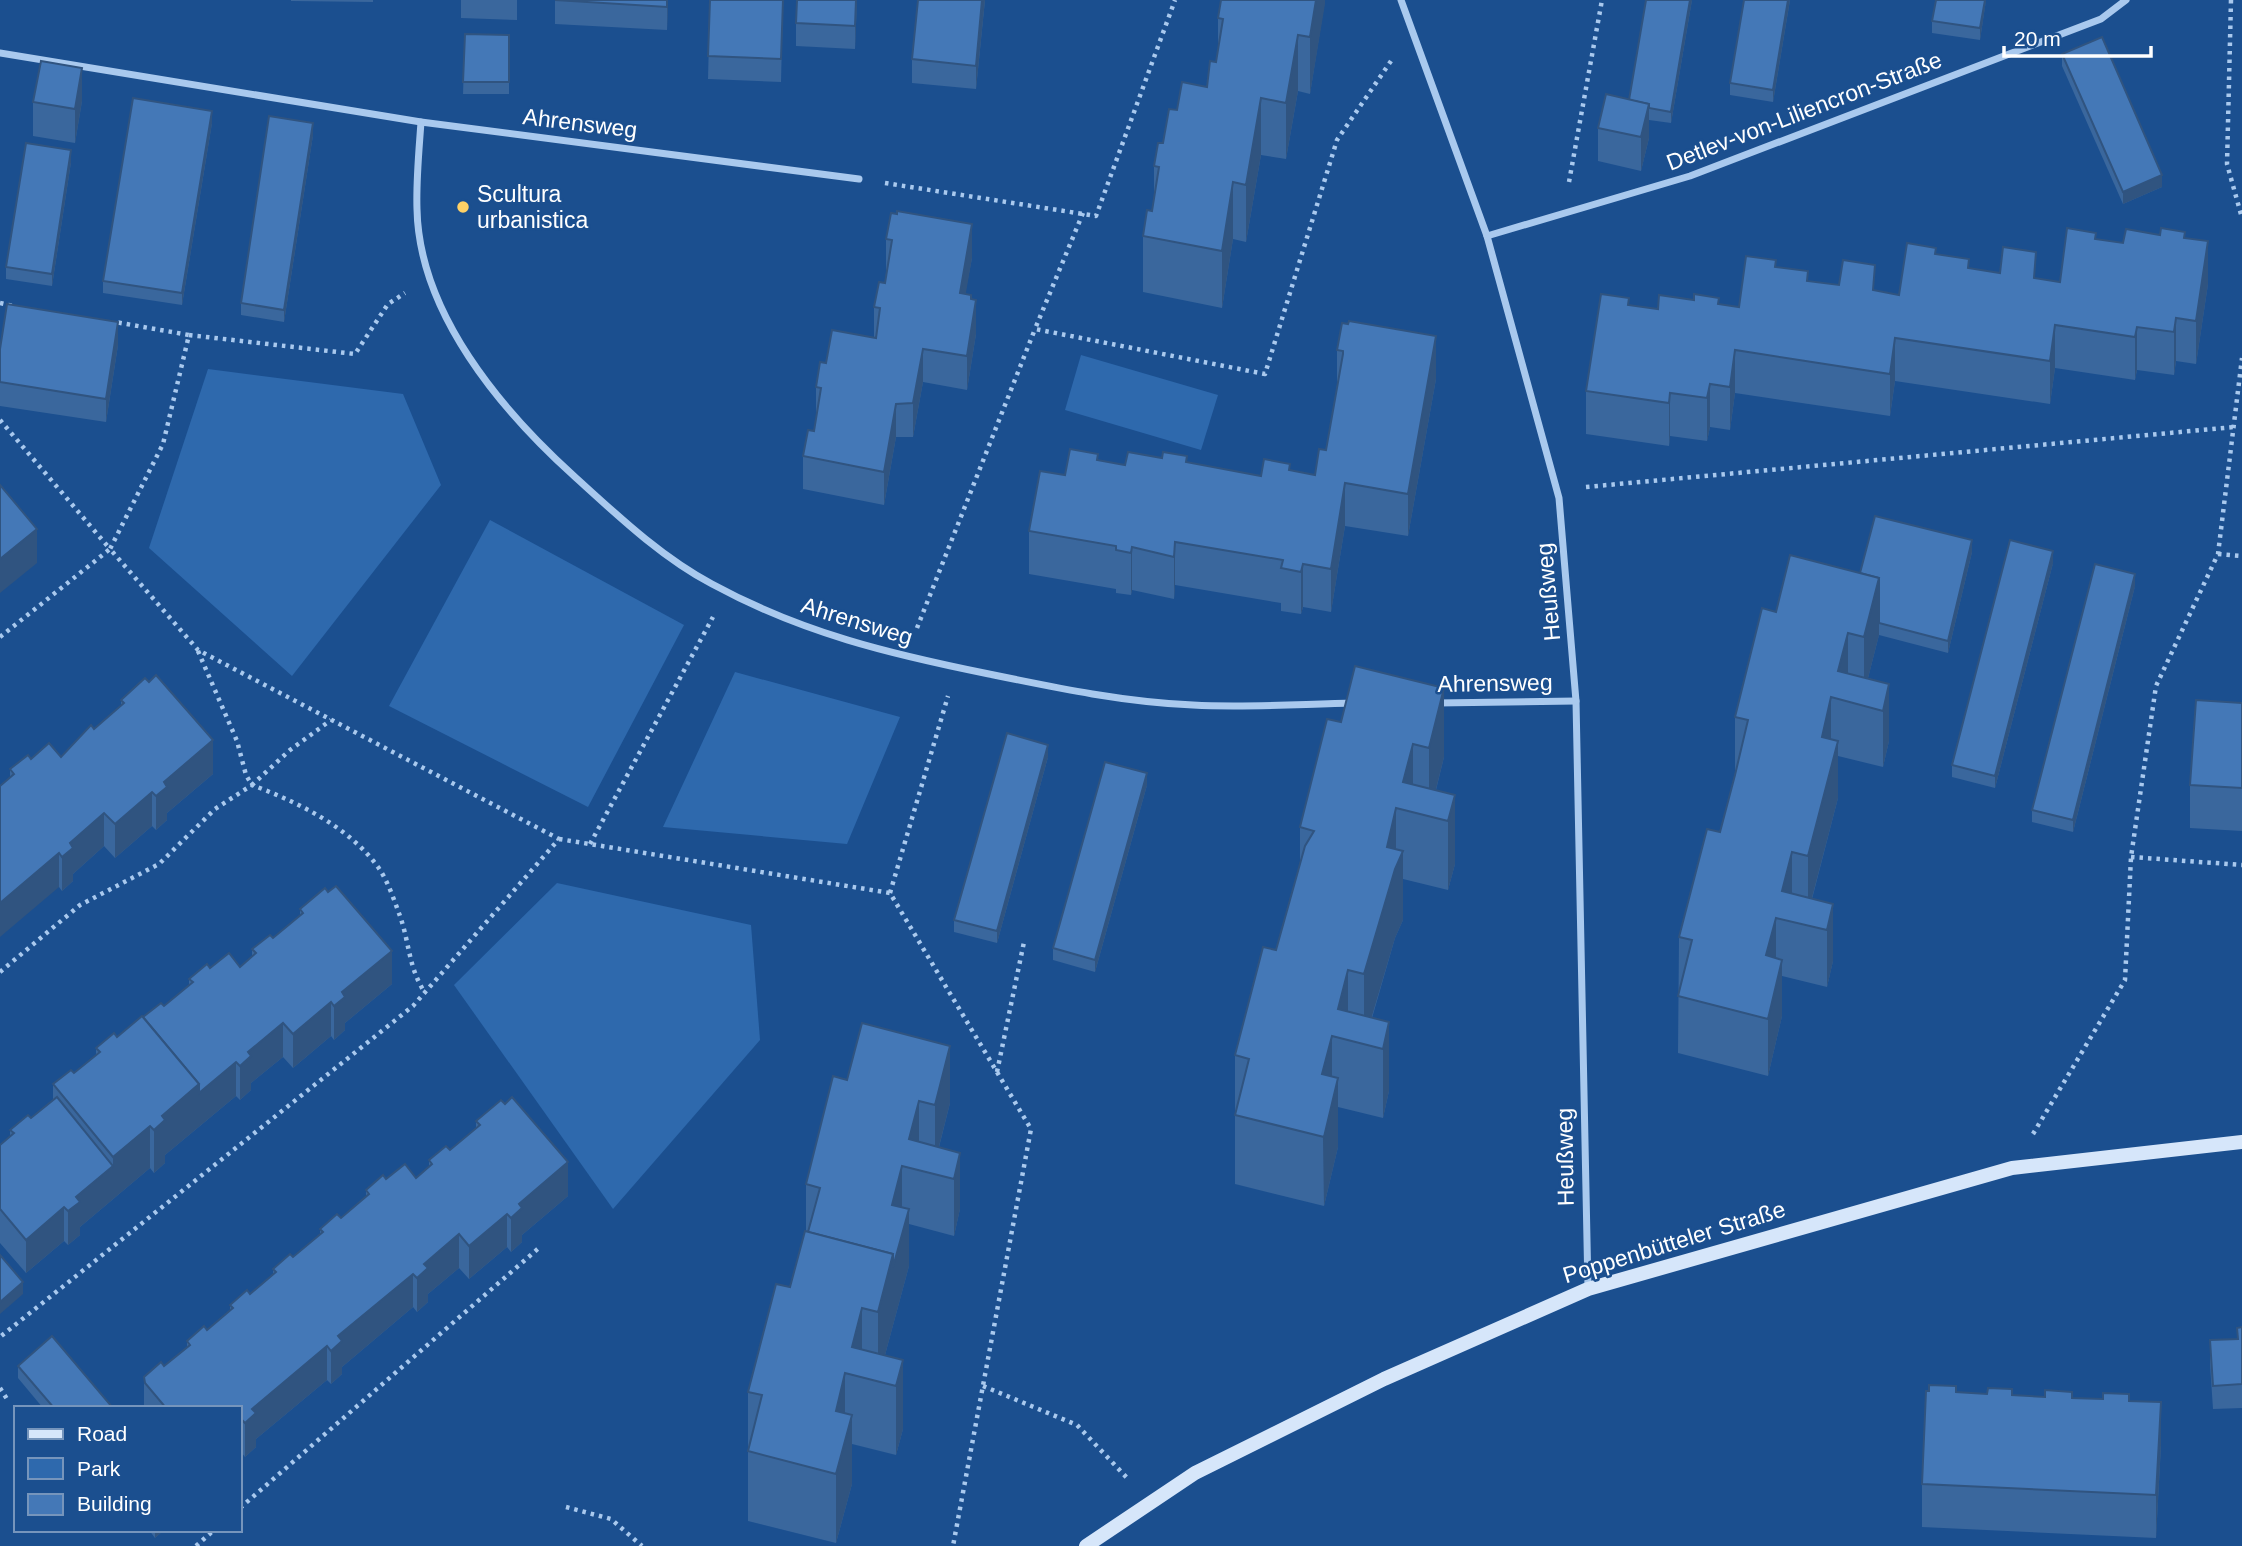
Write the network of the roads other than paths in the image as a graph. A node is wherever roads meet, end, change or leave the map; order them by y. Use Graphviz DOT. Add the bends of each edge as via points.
graph roads {
  1 [pos="1401,0"];
  2 [pos="2126,0"];
  3 [pos="0,53"];
  4 [pos="421,122"];
  5 [pos="859,179"];
  6 [pos="1487,236"];
  7 [pos="1576,701"];
  8 [pos="1371,703"];
  9 [pos="1426,703"];
  10 [pos="2242,1142"];
  11 [pos="1588,1289"];
  12 [pos="1086,1546"];
  1 -- 6 [label="street, Heußweg"];
  2 -- 6 [label="street, Detlev-von-Liliencron-Straße" via="2101,19 1690,176"];
  3 -- 4 [label="street, Ahrensweg"];
  4 -- 5 [label="street, Ahrensweg"];
  4 -- 8 [label="street, Ahrensweg" via="416,212 429,278 458,340 501,403 561,464 630,527 709,583 799,626 906,657 1082,694 1193,705"];
  6 -- 7 [label="street, Heußweg" via="1557,490"];
  7 -- 9 [label="street, Ahrensweg"];
  7 -- 11 [label="street, Heußweg"];
  10 -- 11 [label="main road, Poppenbütteler Straße" via="2012,1168"];
  11 -- 12 [label="main road, Poppenbütteler Straße" via="1384,1379 1195,1473"];
}
